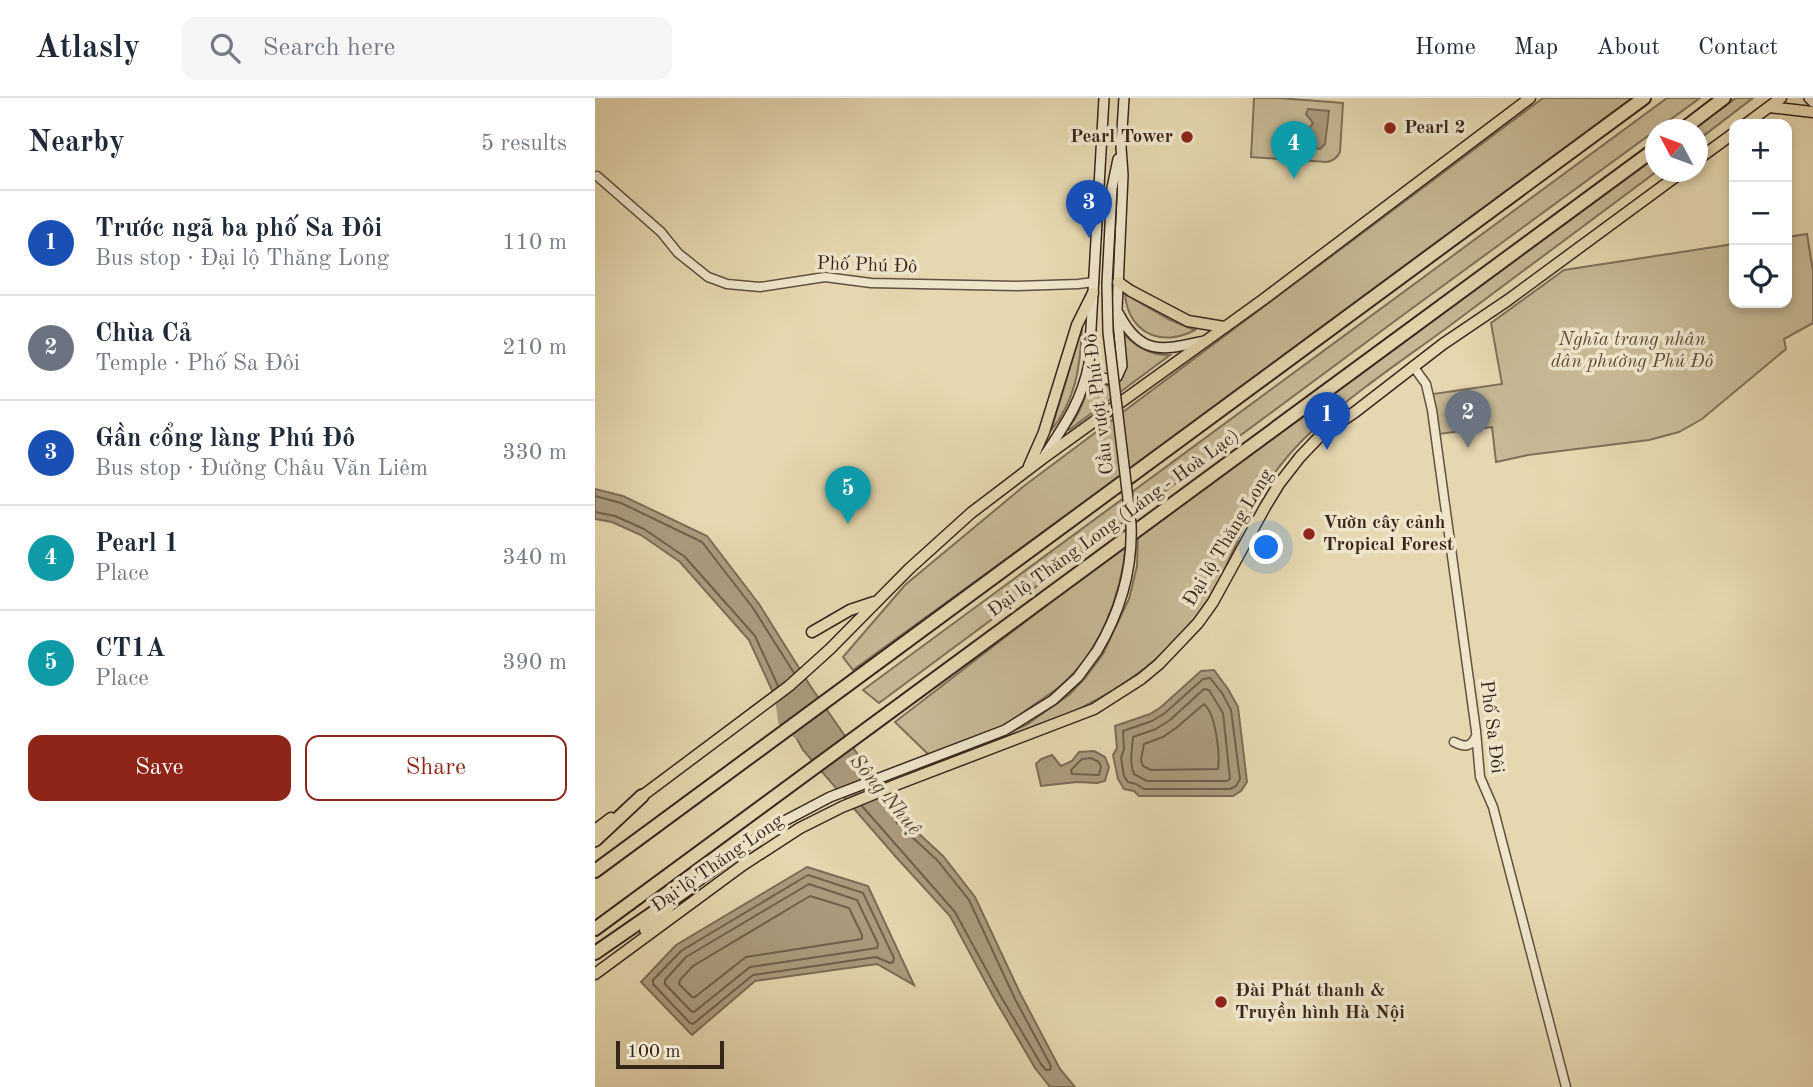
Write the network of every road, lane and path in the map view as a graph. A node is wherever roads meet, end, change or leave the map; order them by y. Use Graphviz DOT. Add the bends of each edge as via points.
graph roads {
  1 [pos="1104,98"];
  2 [pos="1124,98"];
  3 [pos="1530,98"];
  4 [pos="1644,98"];
  5 [pos="1724,98"];
  6 [pos="1781,98"];
  7 [pos="1809,98"];
  8 [pos="1813,102"];
  9 [pos="1769,107"];
  10 [pos="1813,113"];
  11 [pos="1696,119"];
  12 [pos="1753,119"];
  13 [pos="1729,137"];
  14 [pos="1121,147"];
  15 [pos="1708,152"];
  16 [pos="1645,156"];
  17 [pos="597,176"];
  18 [pos="1668,182"];
  19 [pos="1094,282"];
  20 [pos="1118,282"];
  21 [pos="1093,293"];
  22 [pos="1117,310"];
  23 [pos="1224,327"];
  24 [pos="1206,341"];
  25 [pos="1089,364"];
  26 [pos="1413,366"];
  27 [pos="1042,459"];
  28 [pos="1027,471"];
  29 [pos="877,601"];
  30 [pos="812,632"];
  31 [pos="1476,736"];
  32 [pos="1454,742"];
  33 [pos="887,775"];
  34 [pos="642,796"];
  35 [pos="595,831"];
  36 [pos="595,840"];
  37 [pos="595,871"];
  38 [pos="688,888"];
  39 [pos="595,929"];
  40 [pos="595,953"];
  41 [pos="620,955"];
  42 [pos="595,974"];
  43 [pos="1566,1087"];
  1 -- 19 [label="main road"];
  2 -- 14 [label="main road"];
  3 -- 23 [label="main road"];
  4 -- 37 [label="highway, Đại lộ Thăng Long (Láng - Hoà Lạc)"];
  5 -- 11 [label="highway"];
  6 -- 9 [label="main road"];
  7 -- 8 [label="main road"];
  9 -- 10 [label="main road"];
  9 -- 12 [label="main road"];
  13 -- 15 [label="main road"];
  14 -- 20 [label="main road"];
  14 -- 33 [label="main road, Cầu vượt Phú Đô, bridge" via="1112,188 1108,332 1132,544 1126,583 1112,625 1078,677 1041,708 1005,730"];
  16 -- 39 [label="highway, Đại lộ Thăng Long (Láng - Hoà Lạc)"];
  17 -- 19 [label="street, Phố Phú Đô" via="661,232 678,253 708,277 727,284 760,288 825,277 870,283"];
  18 -- 26 [label="main road, Đại lộ Thăng Long"];
  19 -- 21 [label="main road"];
  20 -- 22 [label="main road"];
  20 -- 23 [label="main road" via="1188,321"];
  21 -- 25 [label="main road"];
  21 -- 28 [label="main road" via="1077,325"];
  22 -- 24 [label="main road" via="1132,335 1151,346 1170,349"];
  22 -- 25 [label="main road" via="1120,372 1104,379"];
  23 -- 24 [label="main road"];
  24 -- 27 [label="main road"];
  25 -- 27 [label="main road" via="1077,404"];
  26 -- 31 [label="street, Phố Sa Đôi" via="1426,384 1432,410"];
  26 -- 41 [label="main road, Đại lộ Thăng Long" via="1321,435 1300,457 1265,507 1198,623 1140,679 1094,709 898,784 800,828"];
  27 -- 28 [label="main road"];
  28 -- 29 [label="main road" via="946,535"];
  29 -- 30 [label="main road" via="849,610"];
  29 -- 34 [label="main road" via="808,670"];
  31 -- 32 [label="street" via="1469,745"];
  31 -- 43 [label="street, Phố Sa Đôi" via="1480,777 1493,807"];
  33 -- 38 [label="main road, Đại lộ Thăng Long" via="830,797 773,827"];
  34 -- 35 [label="main road"];
  34 -- 36 [label="highway"];
  38 -- 40 [label="highway"];
  38 -- 41 [label="main road"];
  41 -- 42 [label="main road, Đại lộ Thăng Long"];
}
